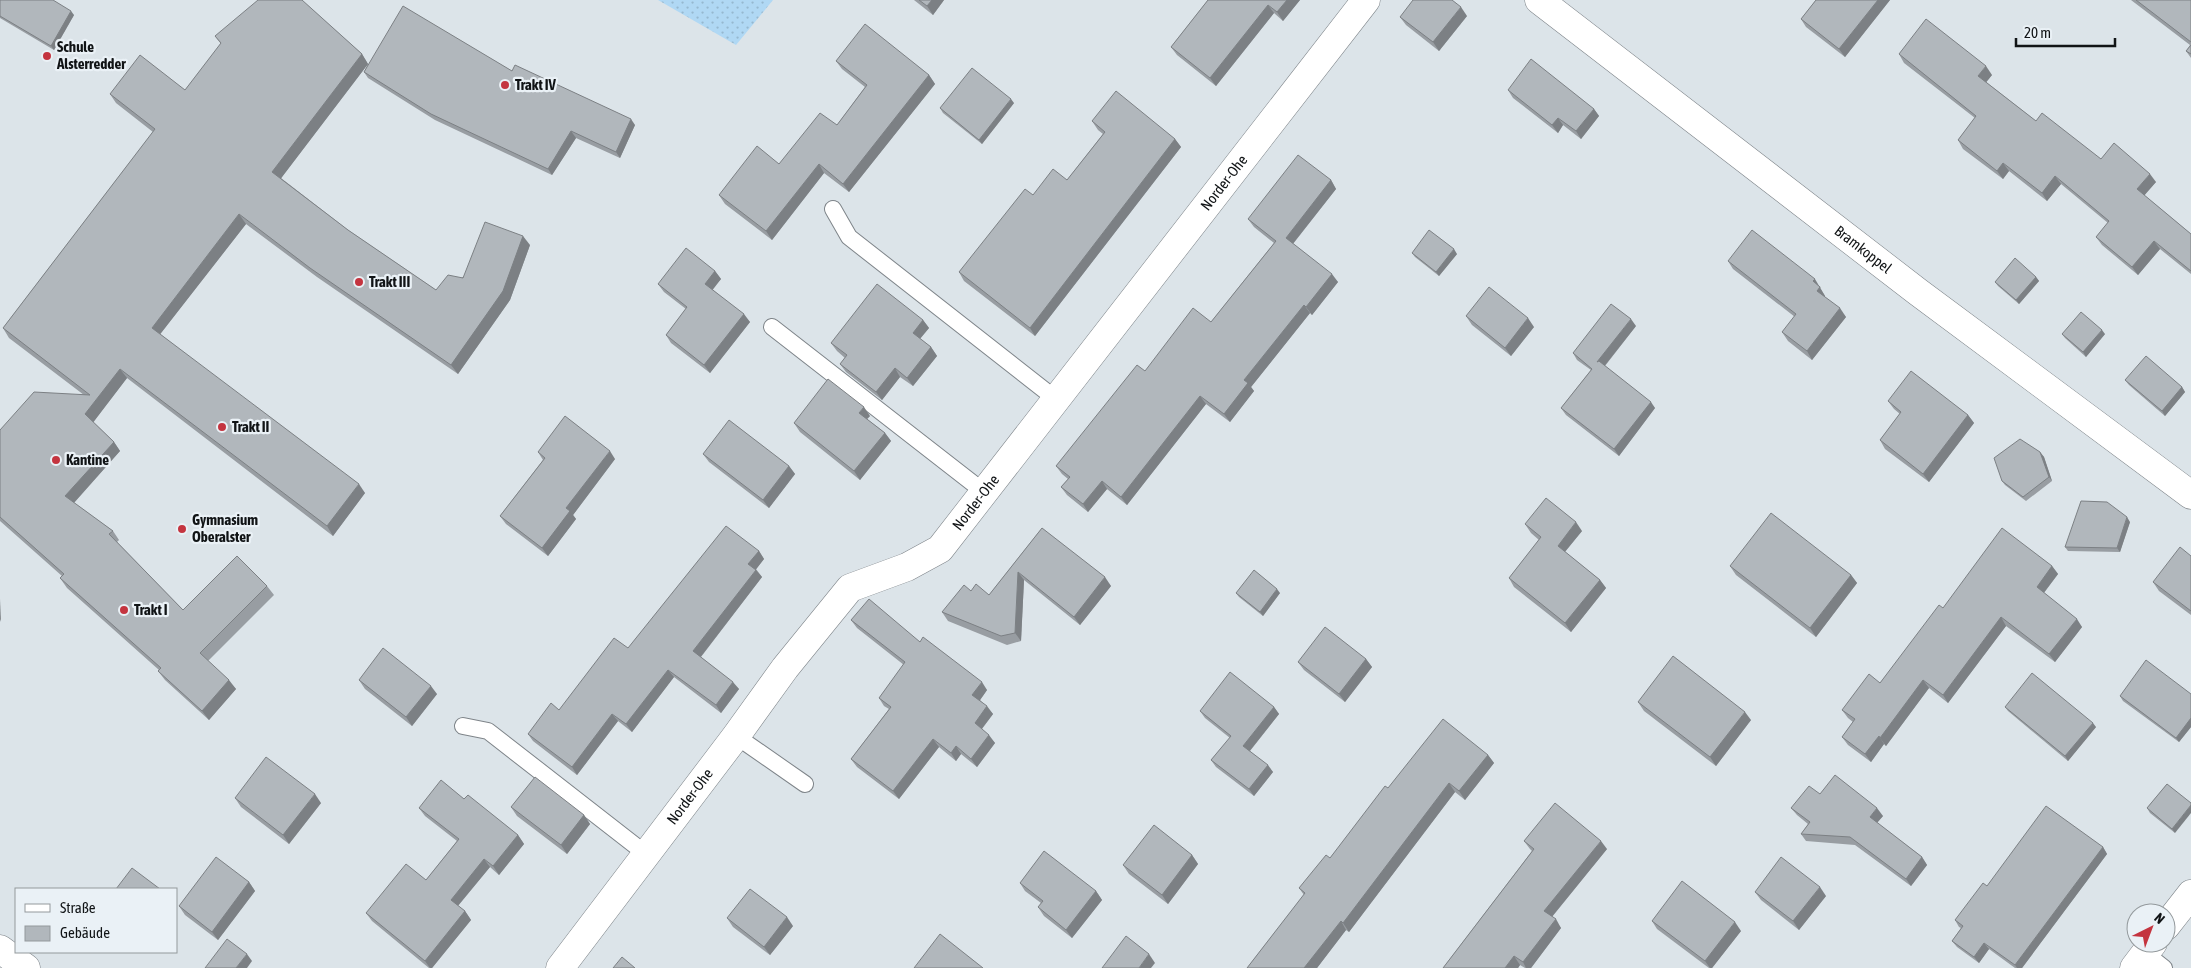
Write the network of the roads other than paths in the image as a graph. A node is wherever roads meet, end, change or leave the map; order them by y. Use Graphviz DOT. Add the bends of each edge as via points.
graph roads {
  1 [pos="1366,0"];
  2 [pos="1539,0"];
  3 [pos="833,209"];
  4 [pos="772,328"];
  5 [pos="1057,400"];
  6 [pos="984,492"];
  7 [pos="2191,495"];
  8 [pos="463,726"];
  9 [pos="736,736"];
  10 [pos="805,784"];
  11 [pos="646,854"];
  12 [pos="2191,894"];
  13 [pos="2176,913"];
  14 [pos="0,949"];
  15 [pos="26,968"];
  16 [pos="560,968"];
  1 -- 5 [label="street, Norder-Ohe"];
  2 -- 7 [label="street, Bramkoppel" via="1918,292"];
  3 -- 5 [label="lane" via="849,237"];
  4 -- 6 [label="lane"];
  5 -- 6 [label="street, Norder-Ohe"];
  6 -- 9 [label="street, Norder-Ohe" via="940,549 907,567 850,588 785,668"];
  8 -- 11 [label="lane" via="488,732"];
  9 -- 10 [label="lane"];
  9 -- 11 [label="street, Norder-Ohe"];
  11 -- 16 [label="street, Norder-Ohe"];
  12 -- 13 [label="street"];
  14 -- 15 [label="street"];
}
